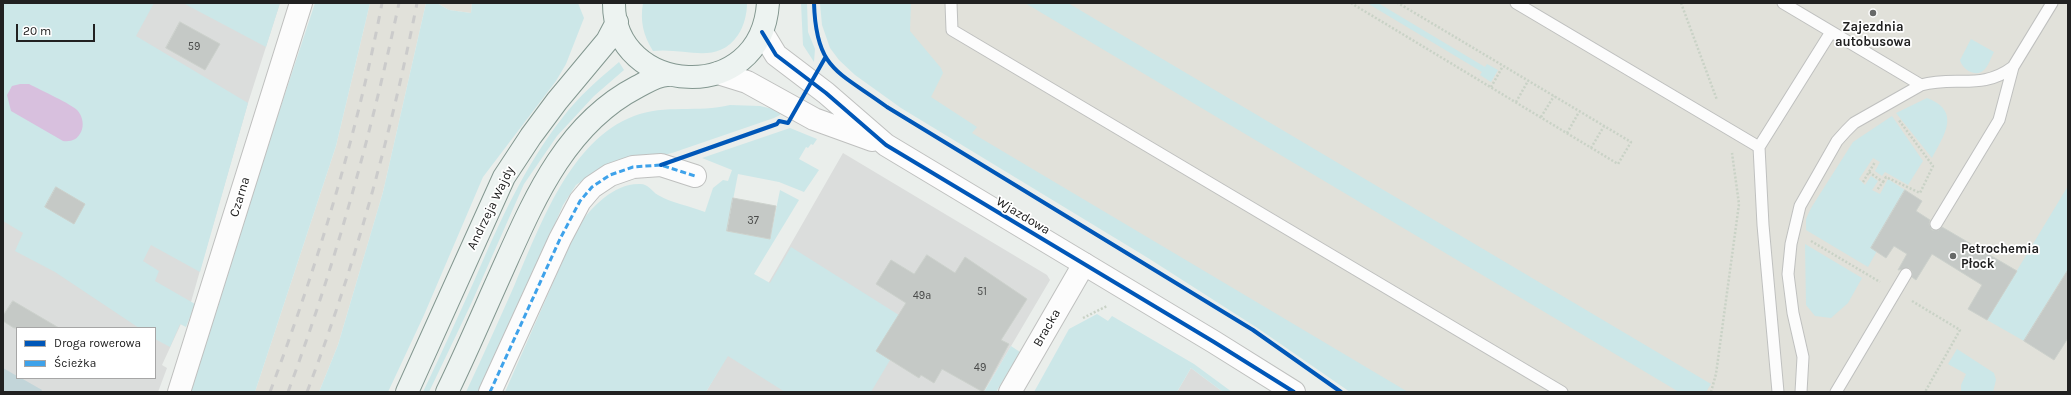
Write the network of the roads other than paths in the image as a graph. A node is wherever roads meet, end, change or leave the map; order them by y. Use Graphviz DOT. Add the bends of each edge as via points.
graph roads {
  1 [pos="301,3"];
  2 [pos="768,3"];
  3 [pos="951,3"];
  4 [pos="1516,3"];
  5 [pos="1783,3"];
  6 [pos="2052,3"];
  7 [pos="616,13"];
  8 [pos="762,32"];
  9 [pos="1831,32"];
  10 [pos="2013,67"];
  11 [pos="718,73"];
  12 [pos="668,75"];
  13 [pos="1922,85"];
  14 [pos="886,145"];
  15 [pos="1759,147"];
  16 [pos="695,176"];
  17 [pos="1936,224"];
  18 [pos="1084,264"];
  19 [pos="1906,274"];
  20 [pos="179,392"];
  21 [pos="407,392"];
  22 [pos="447,392"];
  23 [pos="490,392"];
  24 [pos="1010,392"];
  25 [pos="1294,392"];
  26 [pos="1562,392"];
  27 [pos="1778,392"];
  28 [pos="1801,392"];
  29 [pos="1836,392"];
  1 -- 20 [label="street, Czarna"];
  2 -- 8 [label="main road, Andrzeja Wajdy"];
  3 -- 26 [label="lane" via="952,30"];
  4 -- 15 [label="lane"];
  5 -- 9 [label="lane"];
  6 -- 10 [label="lane"];
  7 -- 12 [label="main road, Andrzeja Wajdy" via="623,36 642,60"];
  7 -- 21 [label="main road, Andrzeja Wajdy" via="607,41 552,107 504,177"];
  8 -- 11 [label="main road, Andrzeja Wajdy" via="739,62"];
  8 -- 14 [label="street, Wjazdowa" via="776,55 826,93"];
  9 -- 13 [label="lane"];
  9 -- 15 [label="lane"];
  10 -- 13 [label="lane" via="2002,75 1988,80 1933,82"];
  10 -- 17 [label="lane" via="1998,120"];
  11 -- 12 [label="main road, Andrzeja Wajdy" via="685,78"];
  11 -- 14 [label="street, Wjazdowa" via="747,82 814,119"];
  12 -- 22 [label="main road, Andrzeja Wajdy" via="661,75 644,83 610,104 575,136 559,157 524,221"];
  13 -- 28 [label="lane" via="1854,122 1837,141 1800,206 1793,234 1788,274 1793,313 1803,357"];
  14 -- 18 [label="street, Wjazdowa"];
  15 -- 27 [label="lane" via="1763,226"];
  16 -- 23 [label="street" via="661,165 633,168 610,175 592,187 580,201 560,239"];
  18 -- 24 [label="street, Bracka"];
  18 -- 25 [label="street, Wjazdowa"];
  19 -- 29 [label="lane"];
}
